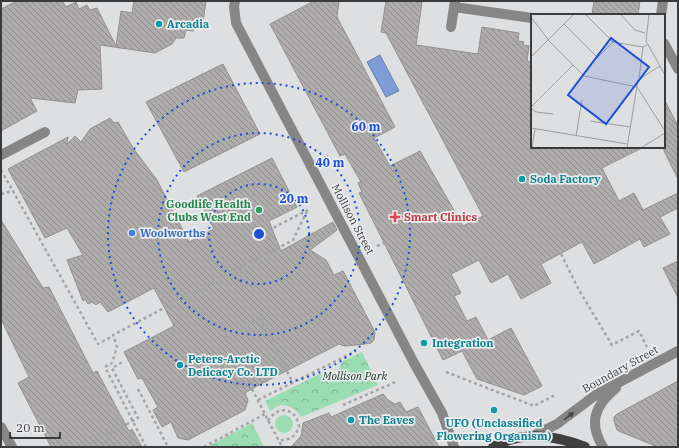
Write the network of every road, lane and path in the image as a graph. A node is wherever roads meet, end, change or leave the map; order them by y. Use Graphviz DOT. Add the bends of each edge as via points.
graph roads {
  1 [pos="235,1"];
  2 [pos="663,1"];
  3 [pos="454,4"];
  4 [pos="661,14"];
  5 [pos="531,18"];
  6 [pos="450,27"];
  7 [pos="665,45"];
  8 [pos="678,69"];
  9 [pos="44,132"];
  10 [pos="1,155"];
  11 [pos="1,170"];
  12 [pos="13,191"];
  13 [pos="1,194"];
  14 [pos="263,233"];
  15 [pos="384,243"];
  16 [pos="377,246"];
  17 [pos="561,254"];
  18 [pos="269,314"];
  19 [pos="260,318"];
  20 [pos="113,336"];
  21 [pos="226,337"];
  22 [pos="647,347"];
  23 [pos="356,351"];
  24 [pos="678,351"];
  25 [pos="124,361"];
  26 [pos="446,372"];
  27 [pos="625,380"];
  28 [pos="398,381"];
  29 [pos="293,383"];
  30 [pos="138,389"];
  31 [pos="252,390"];
  32 [pos="555,395"];
  33 [pos="258,400"];
  34 [pos="343,405"];
  35 [pos="265,414"];
  36 [pos="133,420"];
  37 [pos="268,421"];
  38 [pos="1,427"];
  39 [pos="535,435"];
  40 [pos="278,440"];
  41 [pos="12,447"];
  42 [pos="84,447"];
  43 [pos="146,447"];
  44 [pos="168,447"];
  45 [pos="204,447"];
  46 [pos="282,447"];
  47 [pos="454,447"];
  48 [pos="493,447"];
  49 [pos="585,447"];
  50 [pos="602,447"];
  1 -- 47 [label="street, Mollison Street" via="236,23 442,413"];
  2 -- 4 [label="street"];
  3 -- 5 [label="street"];
  3 -- 6 [label="street"];
  7 -- 8 [label="street"];
  9 -- 10 [label="street"];
  11 -- 12 [label="path"];
  12 -- 13 [label="path"];
  12 -- 20 [label="path" via="98,344"];
  14 -- 20 [label="path" via="308,209 293,240"];
  15 -- 16 [label="path"];
  17 -- 22 [label="path" via="612,345 639,331"];
  18 -- 19 [label="path"];
  19 -- 21 [label="path"];
  19 -- 29 [label="path"];
  20 -- 36 [label="path" via="117,347 112,363 105,367"];
  23 -- 29 [label="path"];
  24 -- 27 [label="street, Boundary Street"];
  25 -- 36 [label="path" via="112,368 138,418"];
  26 -- 32 [label="path" via="534,406"];
  39 -- 27 [label="street, Boundary Street, one-way" via="561,422 593,397"];
  27 -- 50 [label="street" via="603,401 596,415 595,430"];
  28 -- 34 [label="path"];
  29 -- 33 [label="path"];
  30 -- 44 [label="path"];
  31 -- 33 [label="path"];
  33 -- 35 [label="path"];
  35 -- 37 [label="path"];
  35 -- 45 [label="path"];
  36 -- 42 [label="path"];
  36 -- 43 [label="path"];
  37 -- 40 [label="path"];
  37 -- 40 [label="path" via="274,413 284,410 296,417 299,427 294,436 285,441"];
  38 -- 41 [label="street"];
  39 -- 48 [label="main road" via="512,439"];
  39 -- 49 [label="main road" via="557,437"];
  40 -- 46 [label="path"];
}
